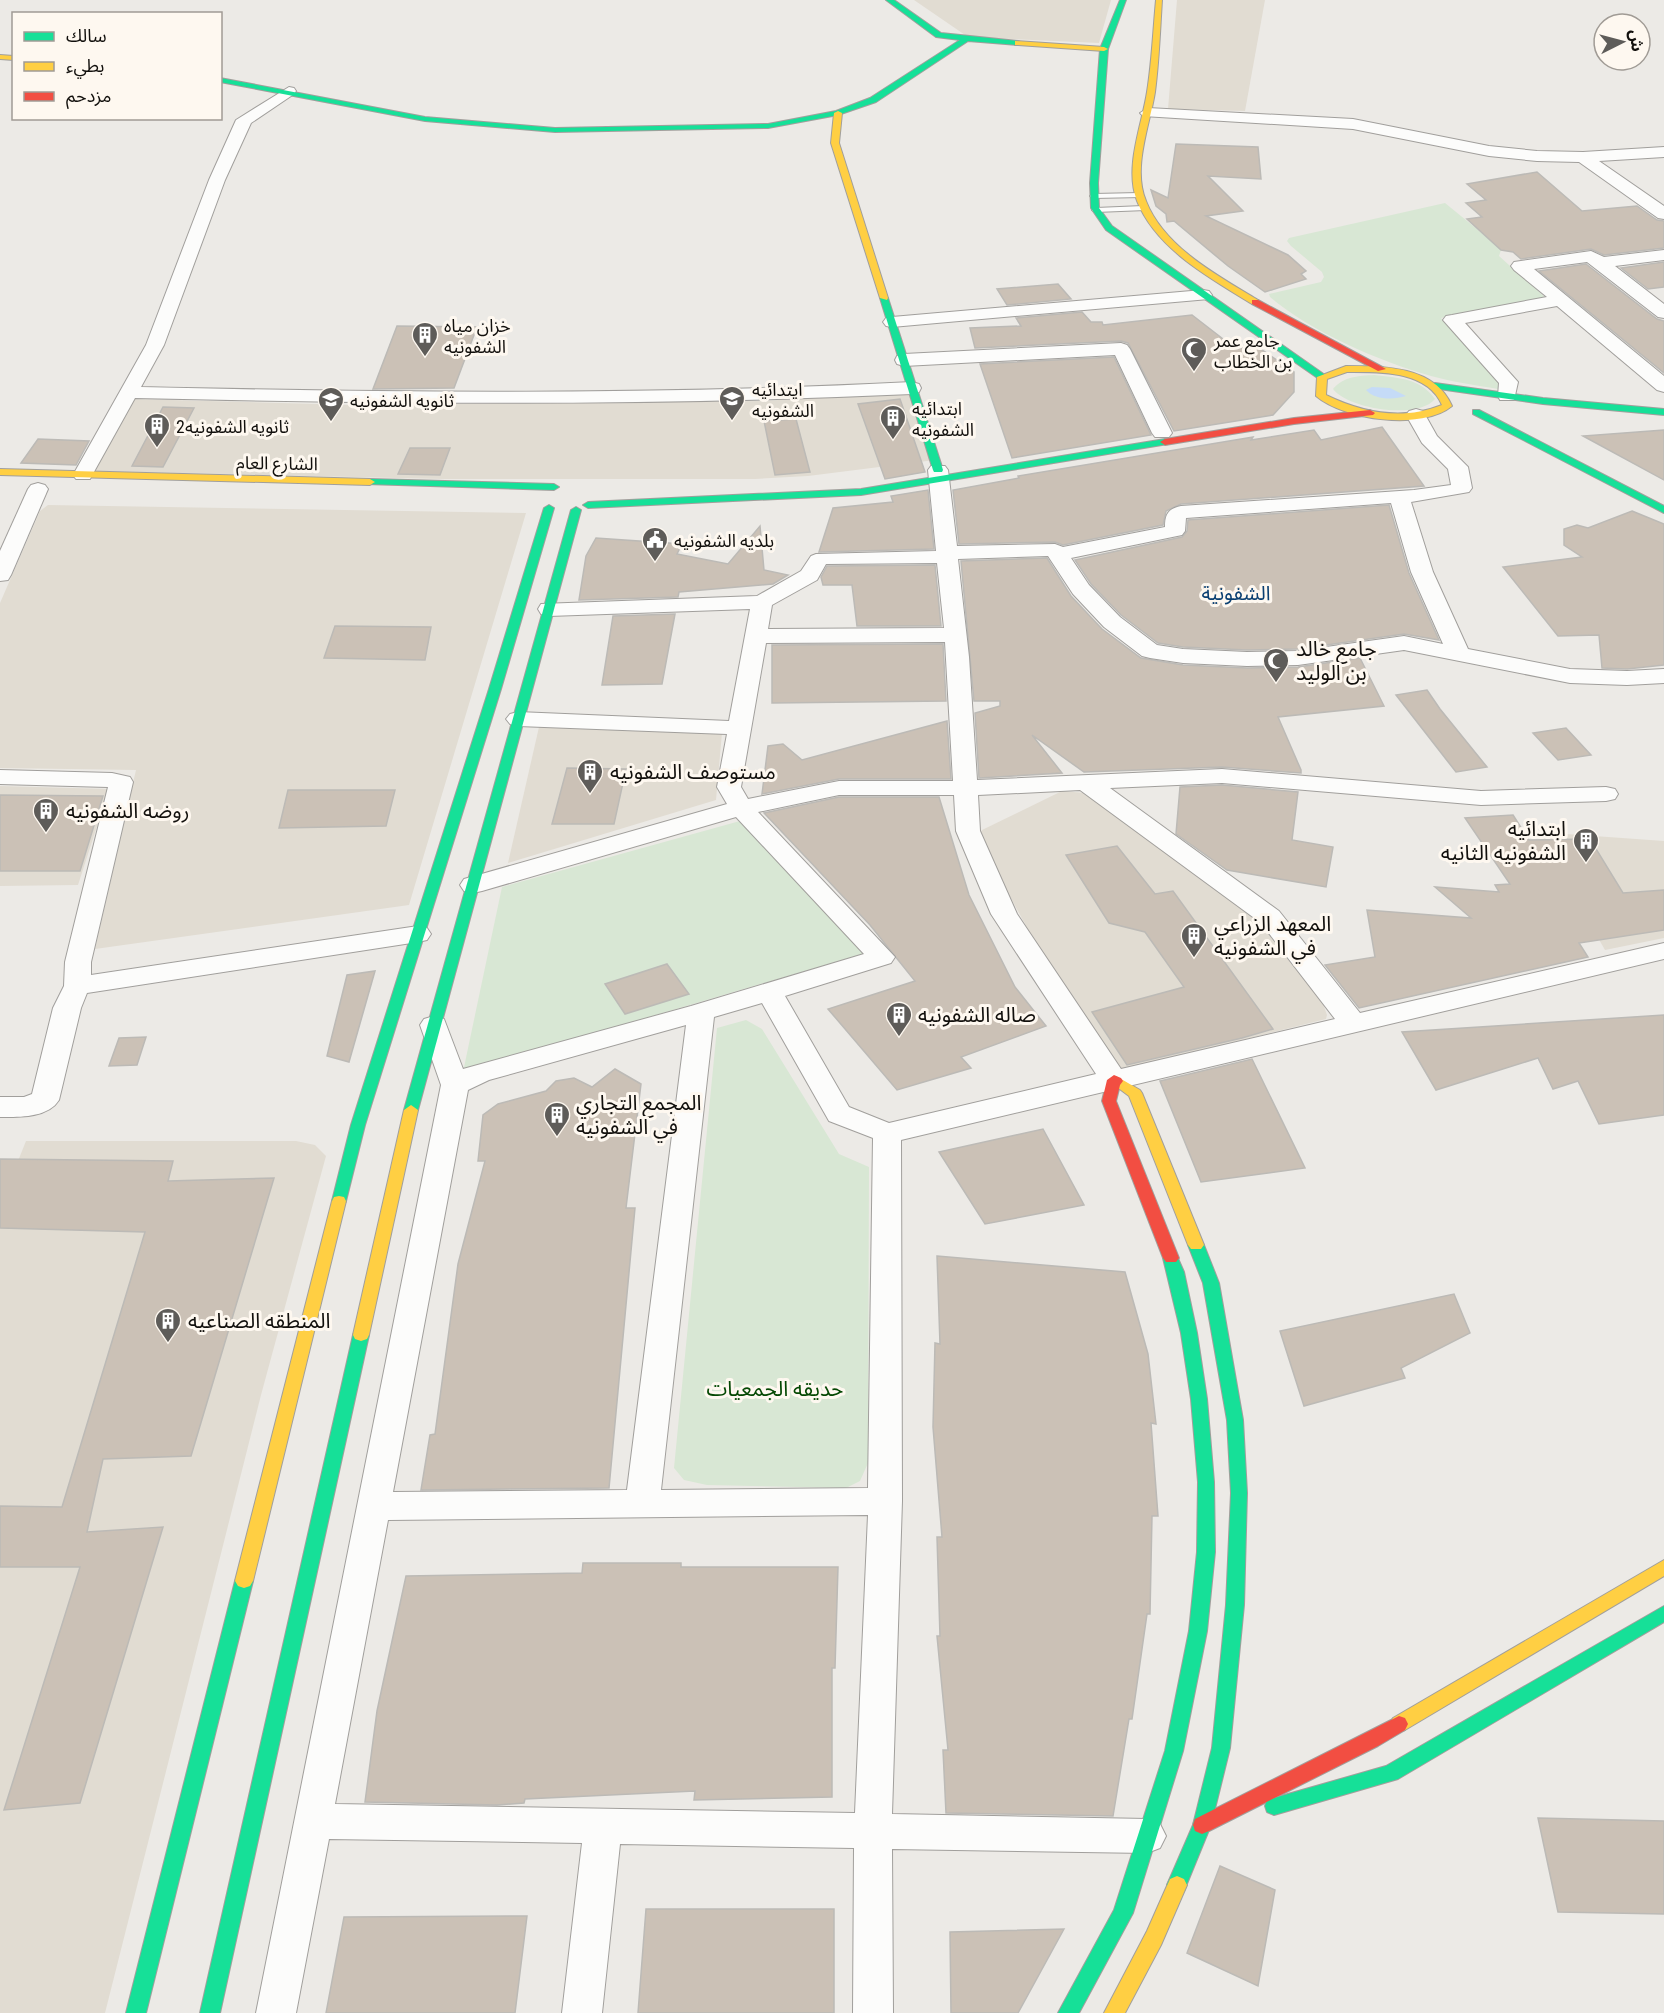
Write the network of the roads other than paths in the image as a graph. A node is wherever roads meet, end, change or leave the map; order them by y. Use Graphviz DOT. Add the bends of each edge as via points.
graph roads {
  1 [pos="889,0"];
  2 [pos="1123,0"];
  3 [pos="1159,0"];
  4 [pos="967,39"];
  5 [pos="1104,49"];
  6 [pos="222,80"];
  7 [pos="289,92"];
  8 [pos="838,113"];
  9 [pos="1148,113"];
  10 [pos="768,126"];
  11 [pos="801,135"];
  12 [pos="1664,152"];
  13 [pos="1583,157"];
  14 [pos="1139,195"];
  15 [pos="1095,203"];
  16 [pos="1143,208"];
  17 [pos="1664,213"];
  18 [pos="1664,255"];
  19 [pos="1601,264"];
  20 [pos="1203,296"];
  21 [pos="1562,300"];
  22 [pos="1664,313"];
  23 [pos="892,322"];
  24 [pos="904,360"];
  25 [pos="1381,369"];
  26 [pos="1322,377"];
  27 [pos="1435,386"];
  28 [pos="1664,386"];
  29 [pos="912,388"];
  30 [pos="129,392"];
  31 [pos="1321,396"];
  32 [pos="1507,405"];
  33 [pos="1466,412"];
  34 [pos="1663,412"];
  35 [pos="1370,413"];
  36 [pos="1437,413"];
  37 [pos="1524,413"];
  38 [pos="1416,415"];
  39 [pos="1162,433"];
  40 [pos="0,472"];
  41 [pos="83,475"];
  42 [pos="938,475"];
  43 [pos="1636,480"];
  44 [pos="568,485"];
  45 [pos="38,488"];
  46 [pos="554,488"];
  47 [pos="637,489"];
  48 [pos="1399,496"];
  49 [pos="585,502"];
  50 [pos="549,508"];
  51 [pos="1664,510"];
  52 [pos="1057,554"];
  53 [pos="947,555"];
  54 [pos="0,575"];
  55 [pos="762,602"];
  56 [pos="549,609"];
  57 [pos="955,635"];
  58 [pos="756,636"];
  59 [pos="1458,652"];
  60 [pos="1664,676"];
  61 [pos="518,719"];
  62 [pos="740,728"];
  63 [pos="0,777"];
  64 [pos="1085,782"];
  65 [pos="966,788"];
  66 [pos="1606,794"];
  67 [pos="741,808"];
  68 [pos="472,885"];
  69 [pos="418,934"];
  70 [pos="1664,951"];
  71 [pos="76,986"];
  72 [pos="768,992"];
  73 [pos="701,1012"];
  74 [pos="1354,1024"];
  75 [pos="434,1025"];
  76 [pos="1114,1080"];
  77 [pos="455,1085"];
  78 [pos="0,1107"];
  79 [pos="887,1133"];
  80 [pos="885,1501"];
  81 [pos="642,1504"];
  82 [pos="374,1506"];
  83 [pos="1664,1568"];
  84 [pos="1664,1613"];
  85 [pos="313,1821"];
  86 [pos="1202,1825"];
  87 [pos="603,1826"];
  88 [pos="873,1831"];
  89 [pos="1147,1836"];
  90 [pos="136,2013"];
  91 [pos="210,2013"];
  92 [pos="276,2013"];
  93 [pos="582,2013"];
  94 [pos="873,2013"];
  95 [pos="1068,2013"];
  96 [pos="1114,2013"];
  1 -- 4 [label="main road" via="939,35"];
  2 -- 5 [label="main road"];
  3 -- 9 [label="main road"];
  4 -- 5 [label="main road"];
  4 -- 8 [label="main road" via="873,100"];
  5 -- 15 [label="main road"];
  6 -- 7 [label="main road"];
  7 -- 10 [label="main road" via="425,119 555,130"];
  7 -- 30 [label="street" via="244,120 217,180 155,345"];
  8 -- 10 [label="main road"];
  8 -- 23 [label="main road" via="830,142"];
  9 -- 13 [label="street" via="1353,124 1490,151"];
  9 -- 14 [label="main road"];
  10 -- 11 [label="main road"];
  12 -- 13 [label="street"];
  13 -- 17 [label="street"];
  14 -- 15 [label="lane"];
  14 -- 16 [label="main road"];
  15 -- 16 [label="lane"];
  15 -- 20 [label="main road" via="1109,228"];
  16 -- 25 [label="main road" via="1169,239 1220,279 1288,322"];
  18 -- 19 [label="street"];
  19 -- 21 [label="street" via="1591,256 1521,266"];
  19 -- 22 [label="street"];
  20 -- 23 [label="street"];
  20 -- 26 [label="main road"];
  21 -- 28 [label="street"];
  21 -- 32 [label="street" via="1452,320 1509,382"];
  23 -- 24 [label="main road"];
  24 -- 29 [label="main road"];
  24 -- 39 [label="street" via="1121,349"];
  25 -- 26 [label="main road" via="1346,369"];
  25 -- 27 [label="main road"];
  26 -- 31 [label="main road"];
  27 -- 32 [label="main road"];
  27 -- 36 [label="main road" via="1448,401"];
  29 -- 30 [label="street" via="779,396 579,399"];
  29 -- 42 [label="main road"];
  30 -- 41 [label="street"];
  31 -- 35 [label="main road" via="1342,407"];
  31 -- 39 [label="main road" via="1288,412"];
  32 -- 33 [label="main road"];
  32 -- 34 [label="main road"];
  32 -- 43 [label="main road"];
  33 -- 36 [label="main road"];
  33 -- 51 [label="main road"];
  34 -- 37 [label="main road"];
  35 -- 38 [label="main road"];
  35 -- 42 [label="main road"];
  36 -- 38 [label="main road"];
  38 -- 48 [label="street" via="1429,439 1458,467 1462,488"];
  39 -- 42 [label="main road"];
  40 -- 41 [label="main road, الشارع العام"];
  41 -- 46 [label="main road, الشارع العام"];
  42 -- 47 [label="main road" via="849,483"];
  42 -- 49 [label="main road" via="861,492"];
  42 -- 53 [label="street"];
  44 -- 46 [label="main road, الشارع العام"];
  45 -- 54 [label="street"];
  46 -- 50 [label="main road" via="541,498"];
  48 -- 52 [label="street" via="1181,512 1175,516 1175,531"];
  48 -- 59 [label="street" via="1422,572"];
  49 -- 50 [label="main road" via="562,511"];
  49 -- 56 [label="main road"];
  50 -- 69 [label="main road"];
  52 -- 53 [label="street" via="1054,550"];
  52 -- 59 [label="street" via="1081,589 1112,622 1150,651 1183,656 1298,658 1404,643"];
  53 -- 55 [label="street" via="824,558 818,560 809,575"];
  53 -- 57 [label="street"];
  55 -- 56 [label="street"];
  55 -- 58 [label="street"];
  56 -- 61 [label="main road"];
  57 -- 58 [label="street"];
  57 -- 65 [label="street"];
  58 -- 62 [label="street"];
  59 -- 60 [label="street" via="1570,676"];
  61 -- 62 [label="street"];
  61 -- 68 [label="main road"];
  62 -- 67 [label="street" via="729,787"];
  63 -- 71 [label="street" via="121,782 78,962"];
  64 -- 65 [label="street"];
  64 -- 66 [label="street" via="1222,776 1481,798"];
  64 -- 74 [label="street" via="1270,917"];
  65 -- 67 [label="street" via="839,788"];
  65 -- 76 [label="street" via="968,831 1004,914"];
  67 -- 68 [label="street"];
  67 -- 72 [label="street" via="882,957"];
  68 -- 75 [label="main road"];
  69 -- 71 [label="street"];
  69 -- 90 [label="main road" via="358,1125"];
  70 -- 74 [label="street"];
  71 -- 78 [label="street" via="45,1100 27,1107"];
  72 -- 73 [label="street"];
  72 -- 79 [label="street" via="839,1114"];
  73 -- 77 [label="street" via="479,1073"];
  73 -- 81 [label="street"];
  74 -- 76 [label="street"];
  75 -- 77 [label="street"];
  75 -- 91 [label="main road" via="409,1117"];
  76 -- 79 [label="street"];
  76 -- 86 [label="main road" via="1135,1093 1211,1283 1235,1420 1239,1493 1235,1605 1221,1748"];
  76 -- 89 [label="main road" via="1109,1101 1176,1272 1199,1399 1206,1482 1206,1552 1198,1631 1174,1751"];
  77 -- 82 [label="street"];
  79 -- 80 [label="street"];
  80 -- 81 [label="street"];
  80 -- 88 [label="street"];
  81 -- 82 [label="street"];
  82 -- 85 [label="street"];
  83 -- 86 [label="main road" via="1372,1740"];
  84 -- 86 [label="main road" via="1391,1773"];
  85 -- 87 [label="street"];
  85 -- 92 [label="street"];
  86 -- 96 [label="main road" via="1154,1938"];
  87 -- 88 [label="street"];
  87 -- 93 [label="street"];
  88 -- 89 [label="street"];
  88 -- 94 [label="street"];
  89 -- 95 [label="main road" via="1123,1913"];
}
